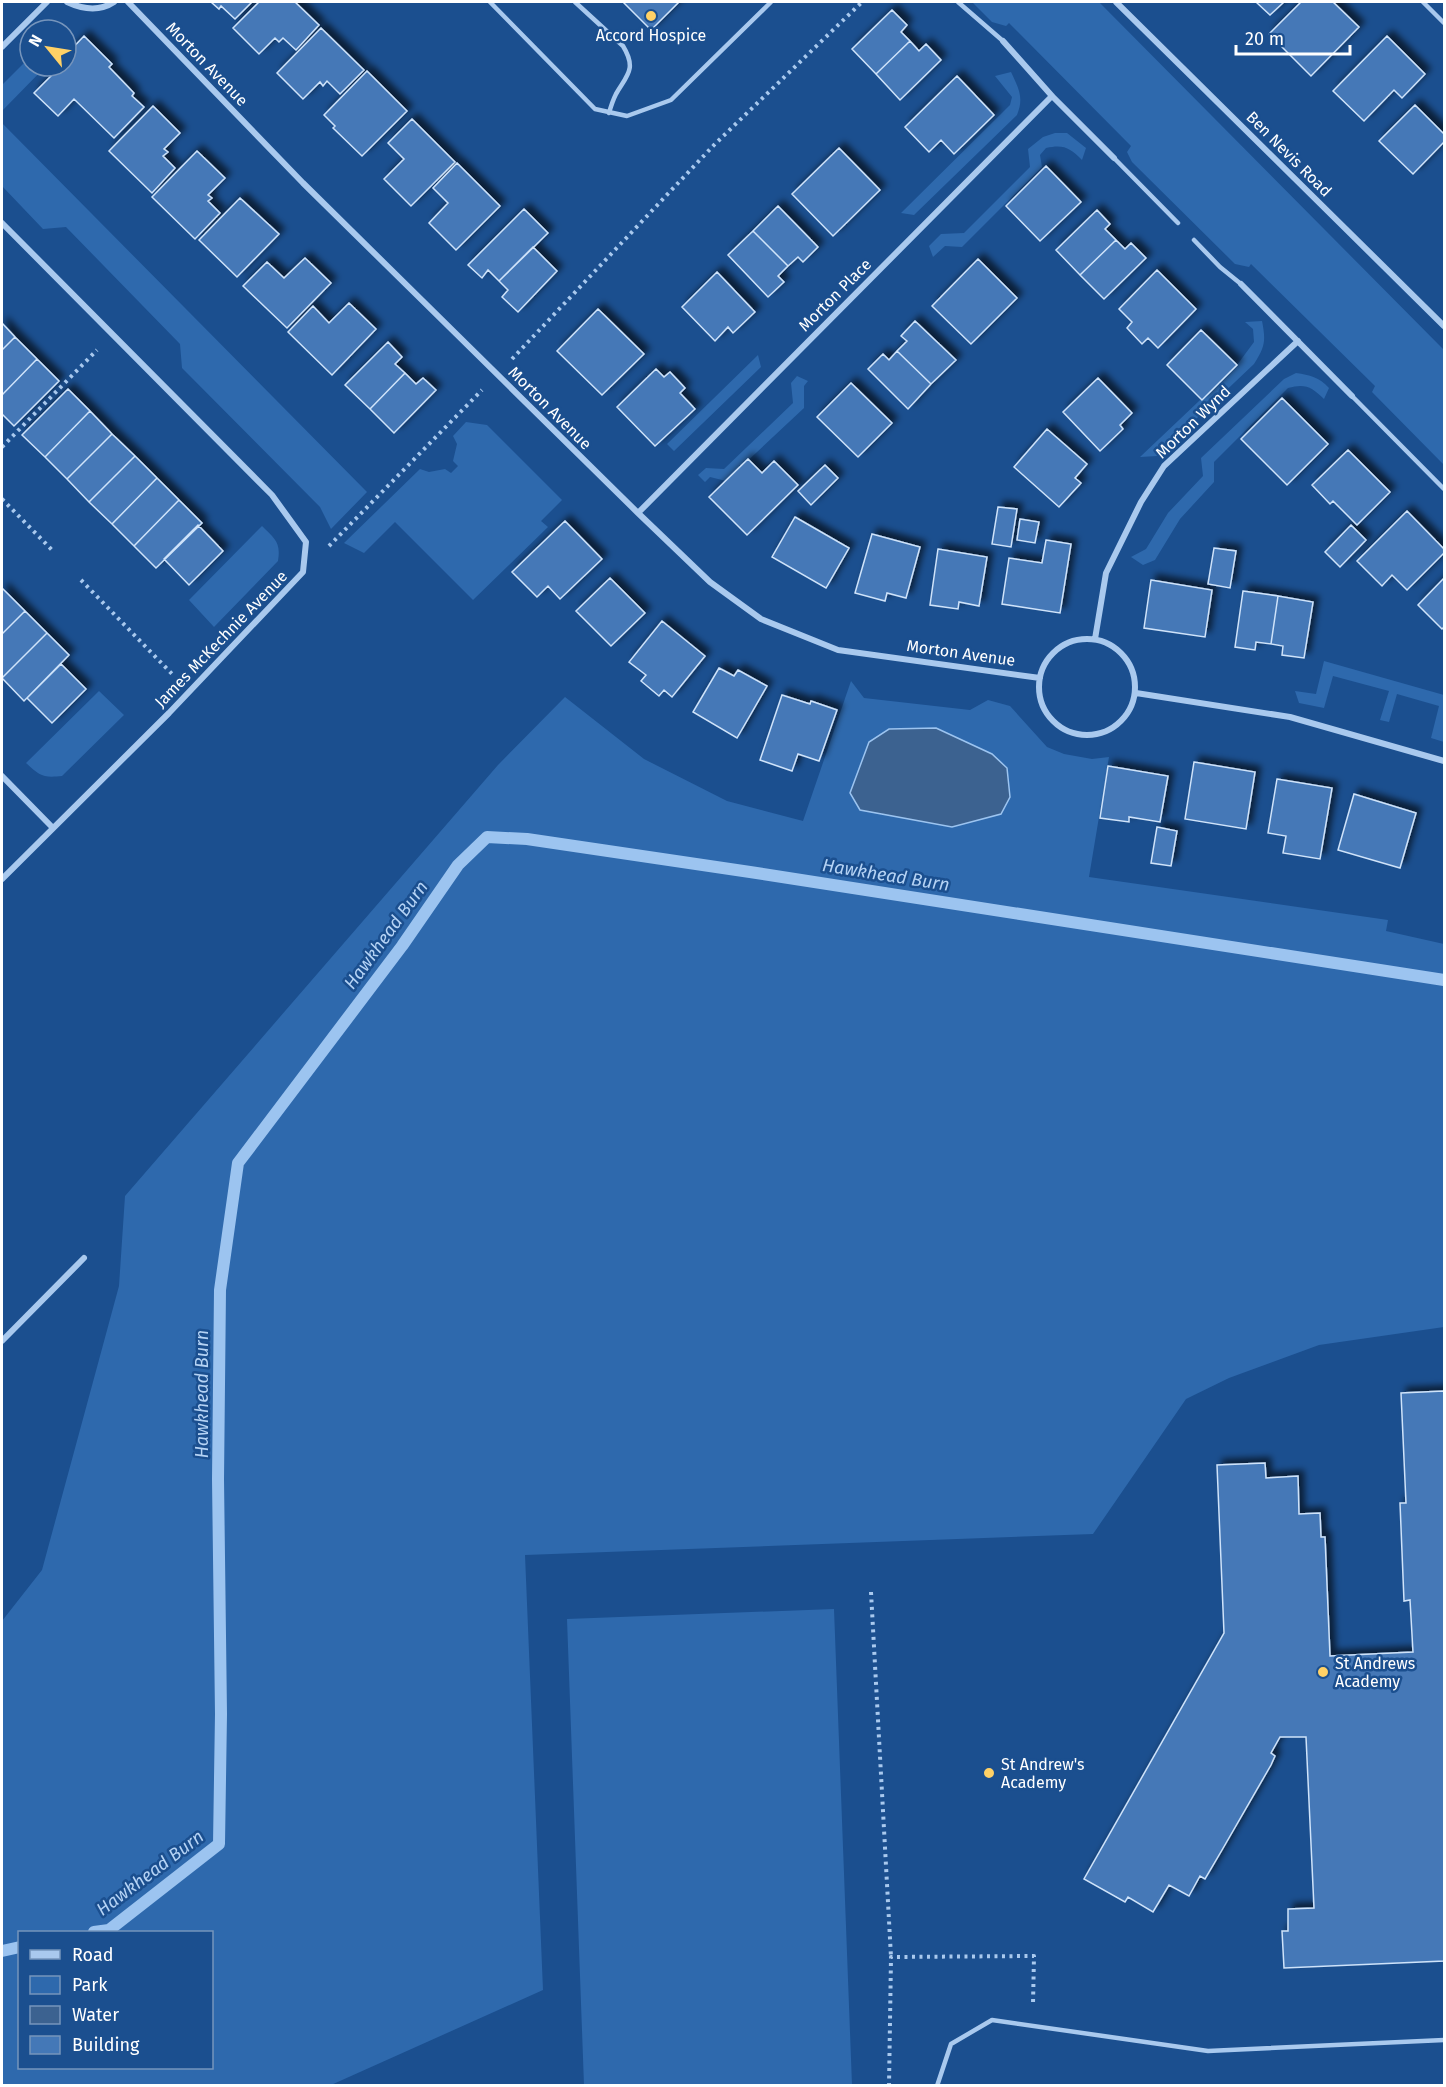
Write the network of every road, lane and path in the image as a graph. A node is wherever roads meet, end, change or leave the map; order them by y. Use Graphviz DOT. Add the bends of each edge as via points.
graph roads {
  1 [pos="47,2"];
  2 [pos="66,2"];
  3 [pos="114,2"];
  4 [pos="128,2"];
  5 [pos="490,2"];
  6 [pos="575,2"];
  7 [pos="771,2"];
  8 [pos="862,2"];
  9 [pos="958,2"];
  10 [pos="1116,2"];
  11 [pos="1423,2"];
  12 [pos="1444,22"];
  13 [pos="1003,42"];
  14 [pos="2,47"];
  15 [pos="1052,96"];
  16 [pos="609,112"];
  17 [pos="1114,158"];
  18 [pos="2,223"];
  19 [pos="1178,223"];
  20 [pos="1194,240"];
  21 [pos="1242,284"];
  22 [pos="1444,326"];
  23 [pos="113,335"];
  24 [pos="1298,341"];
  25 [pos="497,375"];
  26 [pos="1352,396"];
  27 [pos="2,447"];
  28 [pos="1444,489"];
  29 [pos="2,499"];
  30 [pos="638,513"];
  31 [pos="54,552"];
  32 [pos="303,572"];
  33 [pos="81,580"];
  34 [pos="1095,639"];
  35 [pos="1040,678"];
  36 [pos="189,692"];
  37 [pos="1136,693"];
  38 [pos="1444,761"];
  39 [pos="2,776"];
  40 [pos="53,828"];
  41 [pos="2,879"];
  42 [pos="84,1258"];
  43 [pos="2,1341"];
  44 [pos="871,1592"];
  45 [pos="891,1957"];
  46 [pos="1033,2026"];
  47 [pos="1444,2040"];
  48 [pos="889,2085"];
  49 [pos="936,2085"];
  1 -- 14 [label="street"];
  2 -- 3 [label="street" via="96,9"];
  4 -- 25 [label="street, Morton Avenue"];
  5 -- 16 [label="lane" via="595,109"];
  6 -- 16 [label="lane" via="628,55 630,72"];
  7 -- 16 [label="lane" via="671,100 627,116"];
  8 -- 25 [label="path" via="714,145"];
  9 -- 13 [label="lane"];
  10 -- 22 [label="street, Ben Nevis Road"];
  11 -- 12 [label="lane"];
  13 -- 15 [label="street"];
  15 -- 17 [label="street"];
  15 -- 30 [label="street, Morton Place"];
  17 -- 19 [label="lane"];
  18 -- 23 [label="street, James McKechnie Avenue"];
  20 -- 21 [label="lane"];
  21 -- 24 [label="street"];
  23 -- 27 [label="path"];
  23 -- 32 [label="street, James McKechnie Avenue" via="272,495 306,542"];
  24 -- 26 [label="street"];
  24 -- 34 [label="street, Morton Wynd" via="1164,466 1141,502 1106,573"];
  25 -- 30 [label="street, Morton Avenue"];
  25 -- 32 [label="path"];
  26 -- 28 [label="lane"];
  29 -- 31 [label="path"];
  30 -- 35 [label="street, Morton Avenue" via="710,582 761,619 838,650"];
  32 -- 36 [label="street, James McKechnie Avenue"];
  33 -- 36 [label="path"];
  34 -- 35 [label="street" via="1077,640 1060,647 1047,661"];
  34 -- 37 [label="street" via="1113,645 1126,658 1134,675"];
  35 -- 37 [label="street" via="1040,698 1048,715 1062,729 1080,735 1099,734 1116,726 1130,712"];
  36 -- 40 [label="street, James McKechnie Avenue"];
  37 -- 38 [label="street" via="1290,717"];
  39 -- 40 [label="street"];
  40 -- 41 [label="street, James McKechnie Avenue"];
  42 -- 43 [label="street"];
  44 -- 45 [label="path"];
  45 -- 46 [label="path" via="1034,1956"];
  45 -- 48 [label="path"];
  46 -- 47 [label="lane" via="1208,2052"];
  46 -- 49 [label="lane" via="992,2020 951,2044"];
}
